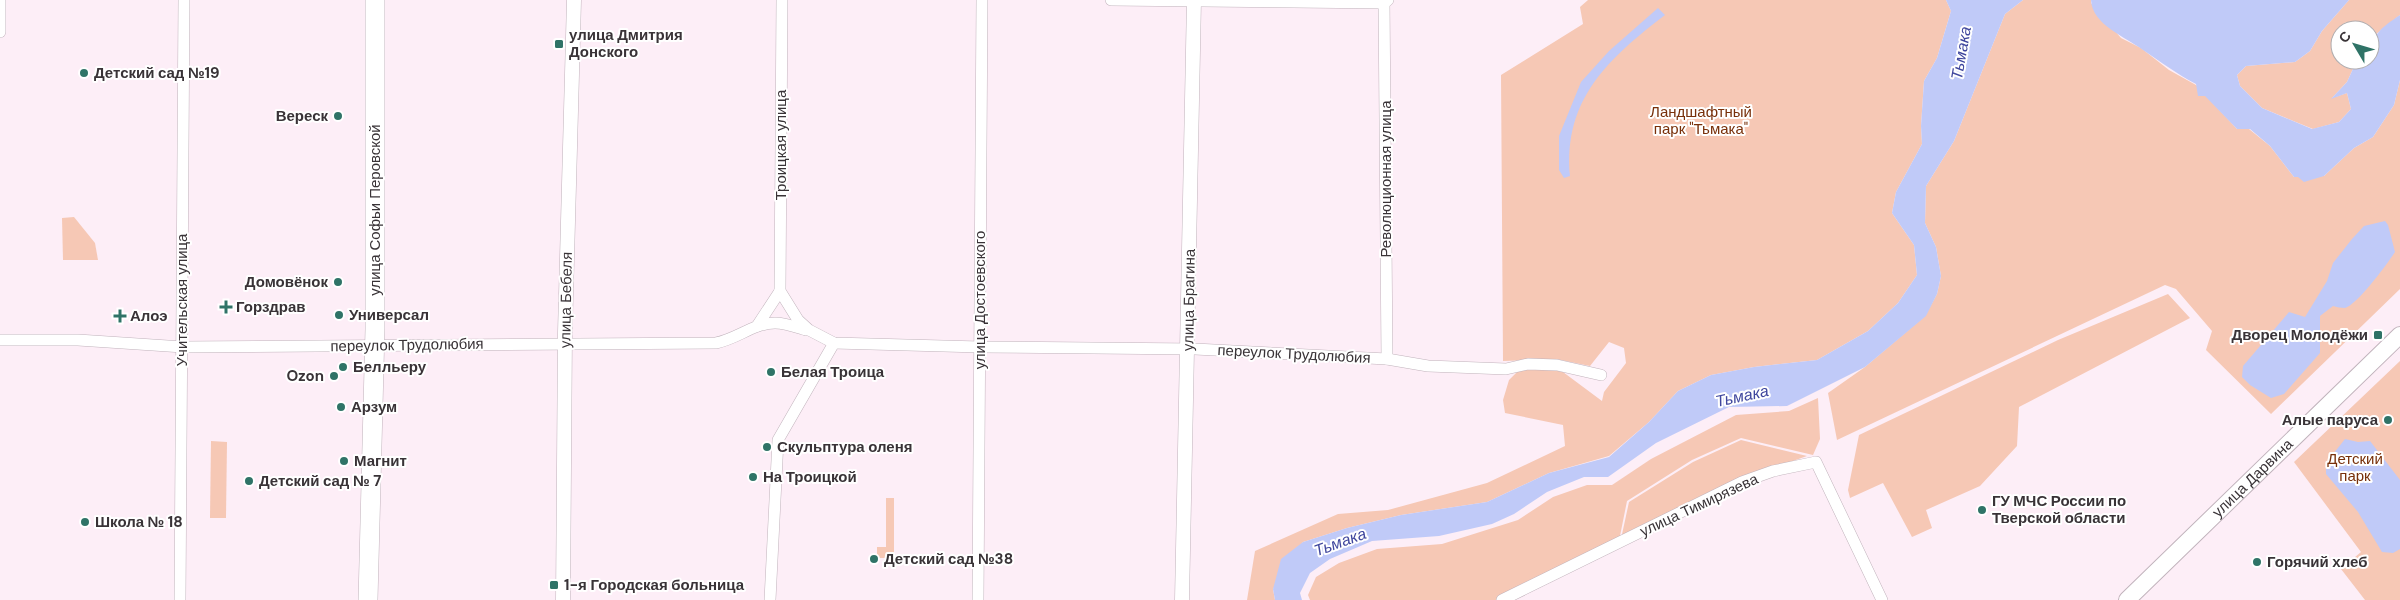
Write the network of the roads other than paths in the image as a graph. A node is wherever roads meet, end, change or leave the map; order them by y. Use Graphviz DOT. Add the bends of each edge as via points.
graph roads {
  1 [pos="0,0"];
  2 [pos="184,0"];
  3 [pos="375,0"];
  4 [pos="384,0"];
  5 [pos="574,0"];
  6 [pos="782,0"];
  7 [pos="982,0"];
  8 [pos="1110,0"];
  9 [pos="1194,0"];
  10 [pos="1386,1"];
  11 [pos="0,32"];
  12 [pos="780,291"];
  13 [pos="757,326"];
  14 [pos="809,330"];
  15 [pos="2400,335"];
  16 [pos="0,340"];
  17 [pos="565,343"];
  18 [pos="834,343"];
  19 [pos="183,347"];
  20 [pos="379,347"];
  21 [pos="980,347"];
  22 [pos="1188,349"];
  23 [pos="1387,358"];
  24 [pos="1601,375"];
  25 [pos="180,600"];
  26 [pos="368,600"];
  27 [pos="377,600"];
  28 [pos="564,600"];
  29 [pos="770,600"];
  30 [pos="978,600"];
  31 [pos="1182,600"];
  32 [pos="1502,600"];
  33 [pos="1882,600"];
  34 [pos="2127,600"];
  1 -- 11 [label="street"];
  2 -- 19 [label="street, Учительская улица"];
  3 -- 20 [label="main road, улица Софьи Перовской"];
  4 -- 20 [label="main road, улица Софьи Перовской"];
  5 -- 17 [label="street, улица Бебеля"];
  6 -- 12 [label="street, Троицкая улица"];
  7 -- 21 [label="street, улица Достоевского"];
  8 -- 9 [label="street"];
  9 -- 10 [label="street"];
  9 -- 22 [label="street, улица Брагина"];
  10 -- 23 [label="street, Революционная улица"];
  12 -- 13 [label="street"];
  12 -- 14 [label="street, Троицкая улица" via="792,314"];
  13 -- 14 [label="street, переулок Трудолюбия" via="776,323"];
  13 -- 17 [label="street, переулок Трудолюбия" via="728,341 716,343"];
  14 -- 18 [label="street, Троицкая улица"];
  15 -- 34 [label="main road, улица Дарвина"];
  16 -- 19 [label="street, переулок Трудолюбия" via="78,340"];
  17 -- 20 [label="street, переулок Трудолюбия"];
  17 -- 28 [label="street, улица Бебеля"];
  18 -- 21 [label="street, переулок Трудолюбия"];
  18 -- 29 [label="street" via="778,440"];
  19 -- 20 [label="street, переулок Трудолюбия"];
  19 -- 25 [label="street, Учительская улица"];
  20 -- 26 [label="main road, улица Софьи Перовской"];
  20 -- 27 [label="main road, улица Софьи Перовской"];
  21 -- 22 [label="street, переулок Трудолюбия"];
  21 -- 30 [label="street, улица Достоевского"];
  22 -- 23 [label="street, переулок Трудолюбия"];
  22 -- 31 [label="street, улица Брагина"];
  23 -- 24 [label="street, переулок Трудолюбия" via="1428,366 1506,369 1528,364 1557,365"];
  32 -- 33 [label="street, улица Тимирязева" via="1742,482 1773,471 1816,462"];
}
